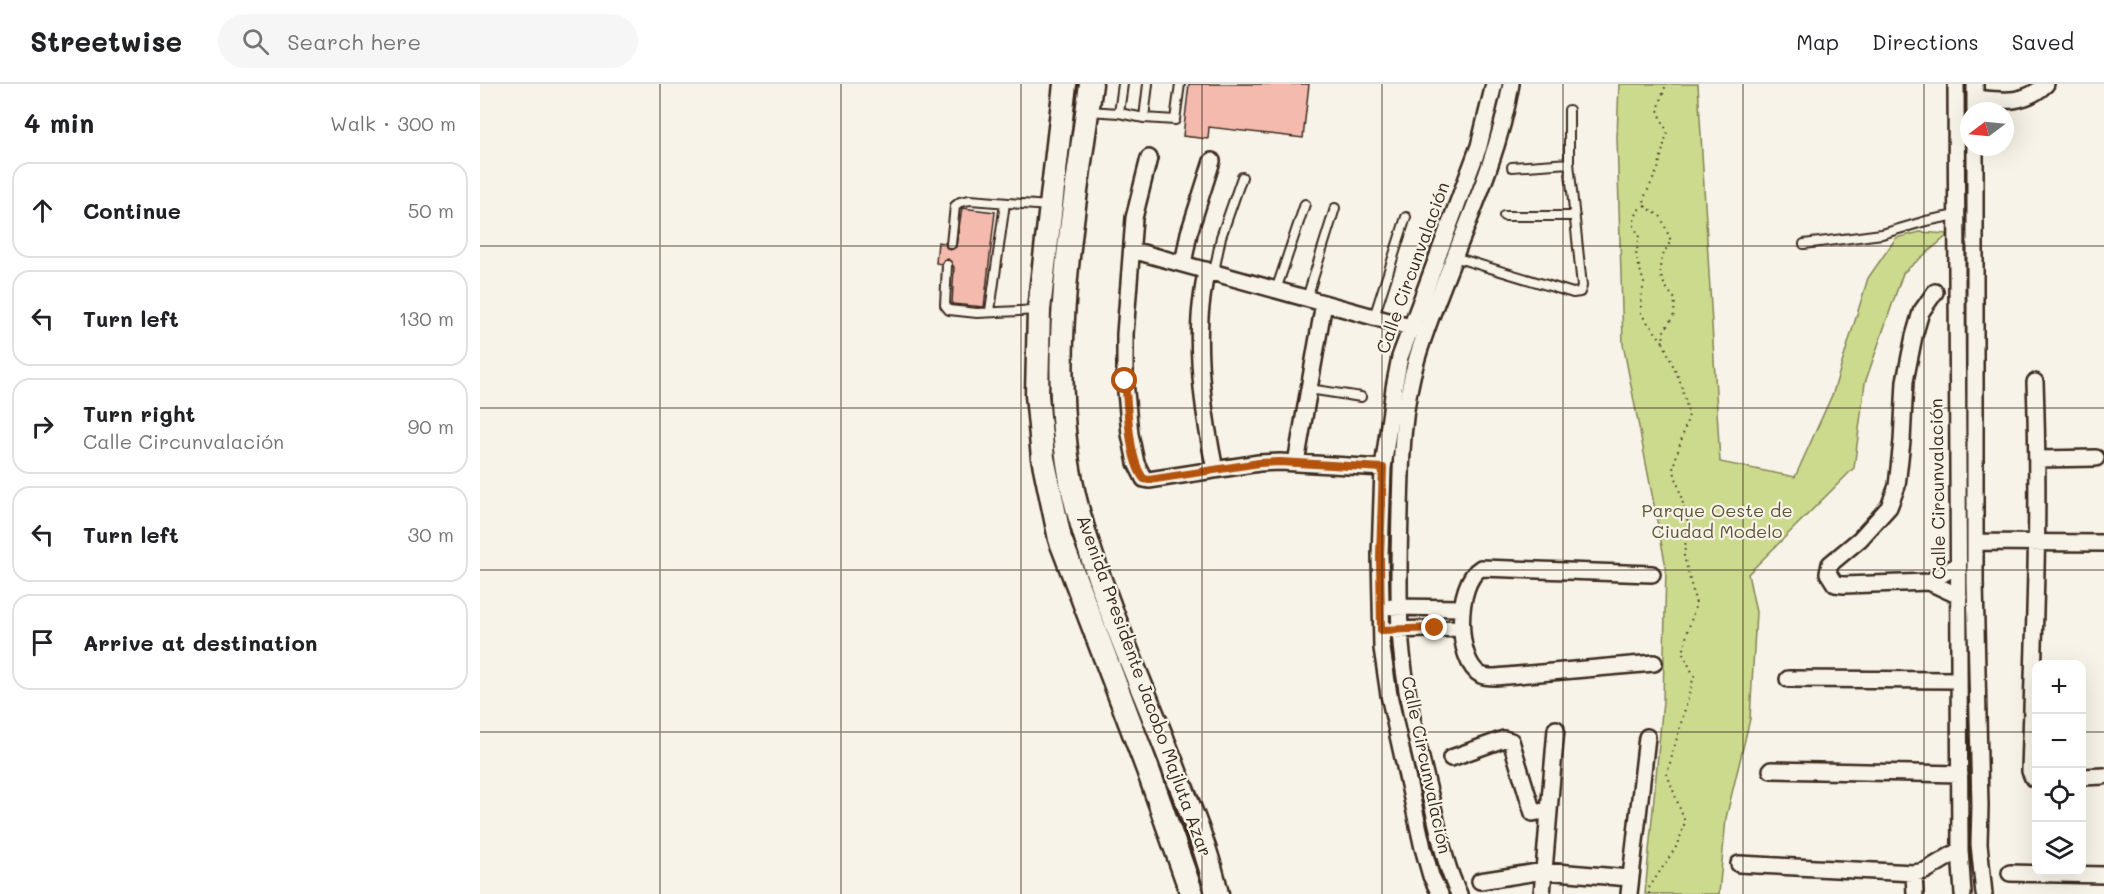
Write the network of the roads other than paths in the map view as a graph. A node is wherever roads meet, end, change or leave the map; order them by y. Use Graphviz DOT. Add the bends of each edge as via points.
graph roads {
  1 [pos="1065,84"];
  2 [pos="1091,84"];
  3 [pos="1123,84"];
  4 [pos="1148,84"];
  5 [pos="1180,84"];
  6 [pos="1494,84"];
  7 [pos="1511,84"];
  8 [pos="1956,84"];
  9 [pos="2046,84"];
  10 [pos="1975,98"];
  11 [pos="1569,110"];
  12 [pos="1087,111"];
  13 [pos="1119,112"];
  14 [pos="1144,118"];
  15 [pos="1975,156"];
  16 [pos="1149,158"];
  17 [pos="1212,161"];
  18 [pos="1569,162"];
  19 [pos="1512,167"];
  20 [pos="1242,177"];
  21 [pos="1005,203"];
  22 [pos="1305,204"];
  23 [pos="1050,206"];
  24 [pos="1335,208"];
  25 [pos="1956,215"];
  26 [pos="1504,216"];
  27 [pos="1575,216"];
  28 [pos="1406,217"];
  29 [pos="951,244"];
  30 [pos="1804,244"];
  31 [pos="1132,250"];
  32 [pos="1454,257"];
  33 [pos="1183,264"];
  34 [pos="947,265"];
  35 [pos="1210,271"];
  36 [pos="1276,290"];
  37 [pos="1935,292"];
  38 [pos="1307,298"];
  39 [pos="1324,303"];
  40 [pos="1039,309"];
  41 [pos="990,311"];
  42 [pos="1374,317"];
  43 [pos="1410,327"];
  44 [pos="1426,332"];
  45 [pos="2035,382"];
  46 [pos="1309,389"];
  47 [pos="1361,397"];
  48 [pos="2038,459"];
  49 [pos="2096,459"];
  50 [pos="1296,463"];
  51 [pos="1383,468"];
  52 [pos="1215,470"];
  53 [pos="1977,542"];
  54 [pos="2038,543"];
  55 [pos="2104,543"];
  56 [pos="1958,565"];
  57 [pos="1652,574"];
  58 [pos="1929,582"];
  59 [pos="1975,582"];
  60 [pos="1959,588"];
  61 [pos="1380,607"];
  62 [pos="1400,607"];
  63 [pos="1462,608"];
  64 [pos="1461,628"];
  65 [pos="1381,630"];
  66 [pos="1400,630"];
  67 [pos="1654,663"];
  68 [pos="1788,679"];
  69 [pos="1959,680"];
  70 [pos="1556,729"];
  71 [pos="1647,737"];
  72 [pos="1452,758"];
  73 [pos="1772,770"];
  74 [pos="1960,774"];
  75 [pos="2032,776"];
  76 [pos="2104,776"];
  77 [pos="2086,777"];
  78 [pos="1549,810"];
  79 [pos="1960,850"];
  80 [pos="1739,864"];
  81 [pos="1544,871"];
  82 [pos="1914,873"];
  83 [pos="2010,873"];
  84 [pos="2104,875"];
  85 [pos="1480,881"];
  86 [pos="1629,886"];
  87 [pos="1538,892"];
  88 [pos="1192,894"];
  89 [pos="1217,894"];
  90 [pos="1440,894"];
  91 [pos="1459,894"];
  92 [pos="1915,894"];
  93 [pos="1964,894"];
  94 [pos="1984,894"];
  1 -- 23 [label="main road, Avenida Presidente Jacobo Majluta Azar"];
  2 -- 12 [label="main road, Avenida Presidente Jacobo Majluta Azar"];
  3 -- 13 [label="lane"];
  4 -- 14 [label="lane"];
  5 -- 14 [label="lane" via="1175,120"];
  6 -- 43 [label="street, Calle Circunvalación" via="1479,146"];
  7 -- 32 [label="street, Calle Circunvalación" via="1494,150"];
  8 -- 25 [label="street, Calle Circunvalación"];
  9 -- 10 [label="street" via="2022,99 2006,102"];
  11 -- 18 [label="lane"];
  12 -- 13 [label="lane"];
  12 -- 89 [label="main road, Avenida Presidente Jacobo Majluta Azar" via="1064,312 1063,400 1068,461 1078,511 1111,608 1198,831"];
  13 -- 14 [label="lane"];
  15 -- 53 [label="street, Calle Circunvalación"];
  16 -- 31 [label="street" via="1134,218"];
  17 -- 33 [label="street"];
  18 -- 19 [label="lane"];
  18 -- 27 [label="lane"];
  20 -- 35 [label="lane"];
  21 -- 23 [label="lane"];
  21 -- 29 [label="lane" via="960,202 955,206"];
  21 -- 41 [label="lane"];
  22 -- 36 [label="lane"];
  23 -- 40 [label="main road, Avenida Presidente Jacobo Majluta Azar"];
  24 -- 38 [label="lane"];
  25 -- 30 [label="lane" via="1882,234"];
  25 -- 56 [label="street, Calle Circunvalación"];
  26 -- 27 [label="lane"];
  27 -- 32 [label="lane" via="1580,292"];
  28 -- 42 [label="lane"];
  31 -- 33 [label="street"];
  31 -- 52 [label="street" via="1125,381 1139,474 1149,480"];
  32 -- 44 [label="street, Calle Circunvalación"];
  33 -- 35 [label="street"];
  34 -- 41 [label="lane" via="945,305 950,310"];
  35 -- 36 [label="street"];
  35 -- 52 [label="street" via="1200,317 1200,368"];
  36 -- 38 [label="street"];
  37 -- 58 [label="street" via="1921,312 1905,381 1897,486 1889,507 1830,564 1828,573 1835,584 1844,585"];
  38 -- 39 [label="street"];
  39 -- 42 [label="street"];
  39 -- 46 [label="street"];
  40 -- 41 [label="lane"];
  40 -- 88 [label="main road, Avenida Presidente Jacobo Majluta Azar" via="1037,396 1043,458 1060,539"];
  42 -- 43 [label="street"];
  43 -- 44 [label="street"];
  43 -- 51 [label="street, Calle Circunvalación" via="1394,388"];
  44 -- 62 [label="street, Calle Circunvalación" via="1416,360 1402,451"];
  45 -- 48 [label="street"];
  46 -- 47 [label="lane"];
  46 -- 50 [label="street"];
  48 -- 49 [label="street"];
  48 -- 54 [label="street"];
  50 -- 51 [label="street"];
  50 -- 52 [label="street" via="1259,463"];
  51 -- 61 [label="street, Calle Circunvalación"];
  53 -- 54 [label="street"];
  53 -- 59 [label="street, Calle Circunvalación"];
  54 -- 55 [label="street"];
  54 -- 75 [label="street"];
  56 -- 58 [label="street"];
  56 -- 60 [label="street, Calle Circunvalación"];
  57 -- 63 [label="street" via="1480,568 1469,579"];
  58 -- 60 [label="street"];
  59 -- 60 [label="street"];
  59 -- 94 [label="street, Calle Circunvalación" via="1979,844"];
  60 -- 69 [label="street, Calle Circunvalación"];
  61 -- 62 [label="street"];
  61 -- 65 [label="street, Calle Circunvalación"];
  62 -- 63 [label="street"];
  62 -- 66 [label="street, Calle Circunvalación"];
  63 -- 64 [label="street"];
  64 -- 66 [label="street"];
  64 -- 67 [label="street" via="1469,657 1483,676"];
  65 -- 66 [label="street"];
  65 -- 90 [label="street, Calle Circunvalación" via="1402,758 1423,848"];
  66 -- 91 [label="street, Calle Circunvalación" via="1417,744 1440,842"];
  68 -- 69 [label="street"];
  69 -- 74 [label="street, Calle Circunvalación"];
  70 -- 78 [label="street"];
  71 -- 86 [label="street"];
  72 -- 78 [label="street" via="1504,739 1511,741 1533,813"];
  73 -- 74 [label="street"];
  74 -- 79 [label="street, Calle Circunvalación"];
  76 -- 77 [label="street"];
  78 -- 81 [label="street"];
  79 -- 82 [label="street" via="1925,871"];
  79 -- 93 [label="street, Calle Circunvalación"];
  80 -- 82 [label="street"];
  81 -- 85 [label="street"];
  81 -- 86 [label="street"];
  81 -- 87 [label="street"];
  82 -- 92 [label="street"];
  83 -- 84 [label="street"];
}
